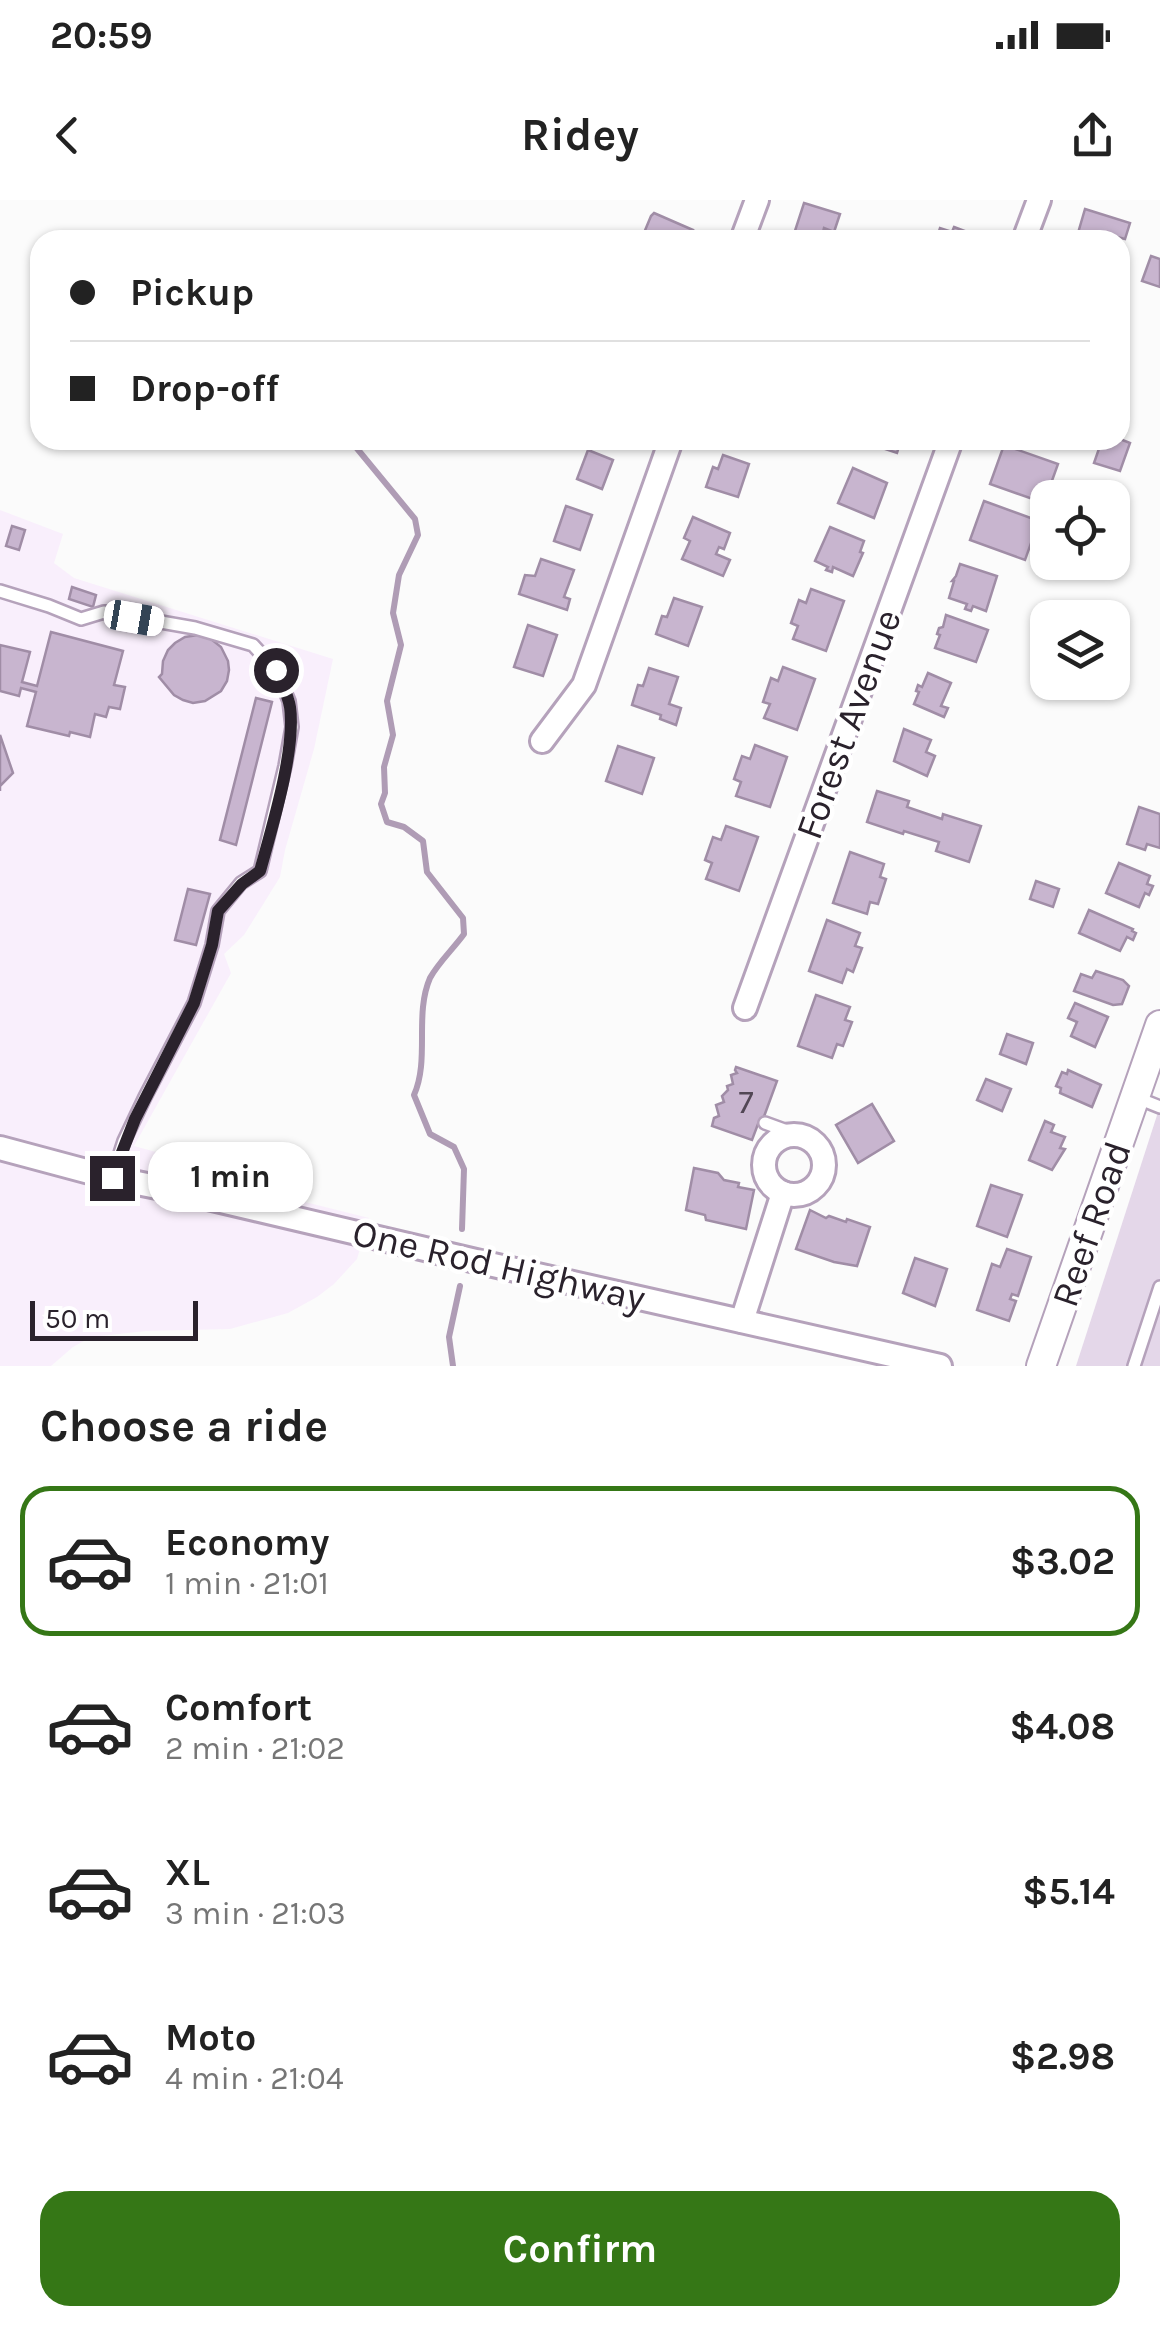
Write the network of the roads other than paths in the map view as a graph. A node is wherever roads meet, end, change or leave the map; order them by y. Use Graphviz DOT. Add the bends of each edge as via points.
graph roads {
  1 [pos="756,200"];
  2 [pos="1039,200"];
  3 [pos="746,230"];
  4 [pos="1028,230"];
  5 [pos="668,450"];
  6 [pos="948,450"];
  7 [pos="0,591"];
  8 [pos="542,740"];
  9 [pos="745,1008"];
  10 [pos="1160,1025"];
  11 [pos="1147,1102"];
  12 [pos="765,1123"];
  13 [pos="798,1135"];
  14 [pos="0,1148"];
  15 [pos="112,1178"];
  16 [pos="783,1193"];
  17 [pos="1160,1286"];
  18 [pos="742,1321"];
  19 [pos="940,1366"];
  20 [pos="1041,1366"];
  21 [pos="1134,1366"];
  1 -- 3 [label="street"];
  2 -- 4 [label="street"];
  5 -- 8 [label="street" via="584,685"];
  6 -- 9 [label="street, Forest Avenue"];
  7 -- 15 [label="lane" via="81,620 104,612 253,646 276,670 289,702 292,727 260,871 218,911 194,1003"];
  10 -- 11 [label="street, Reef Road"];
  11 -- 20 [label="street, Reef Road"];
  12 -- 13 [label="lane"];
  13 -- 16 [label="street" via="780,1138 764,1161 768,1180"];
  13 -- 16 [label="street" via="820,1150 823,1173 803,1194"];
  14 -- 15 [label="street, One Rod Highway"];
  15 -- 18 [label="street, One Rod Highway"];
  16 -- 18 [label="street"];
  17 -- 21 [label="lane"];
  18 -- 19 [label="street, One Rod Highway"];
}
